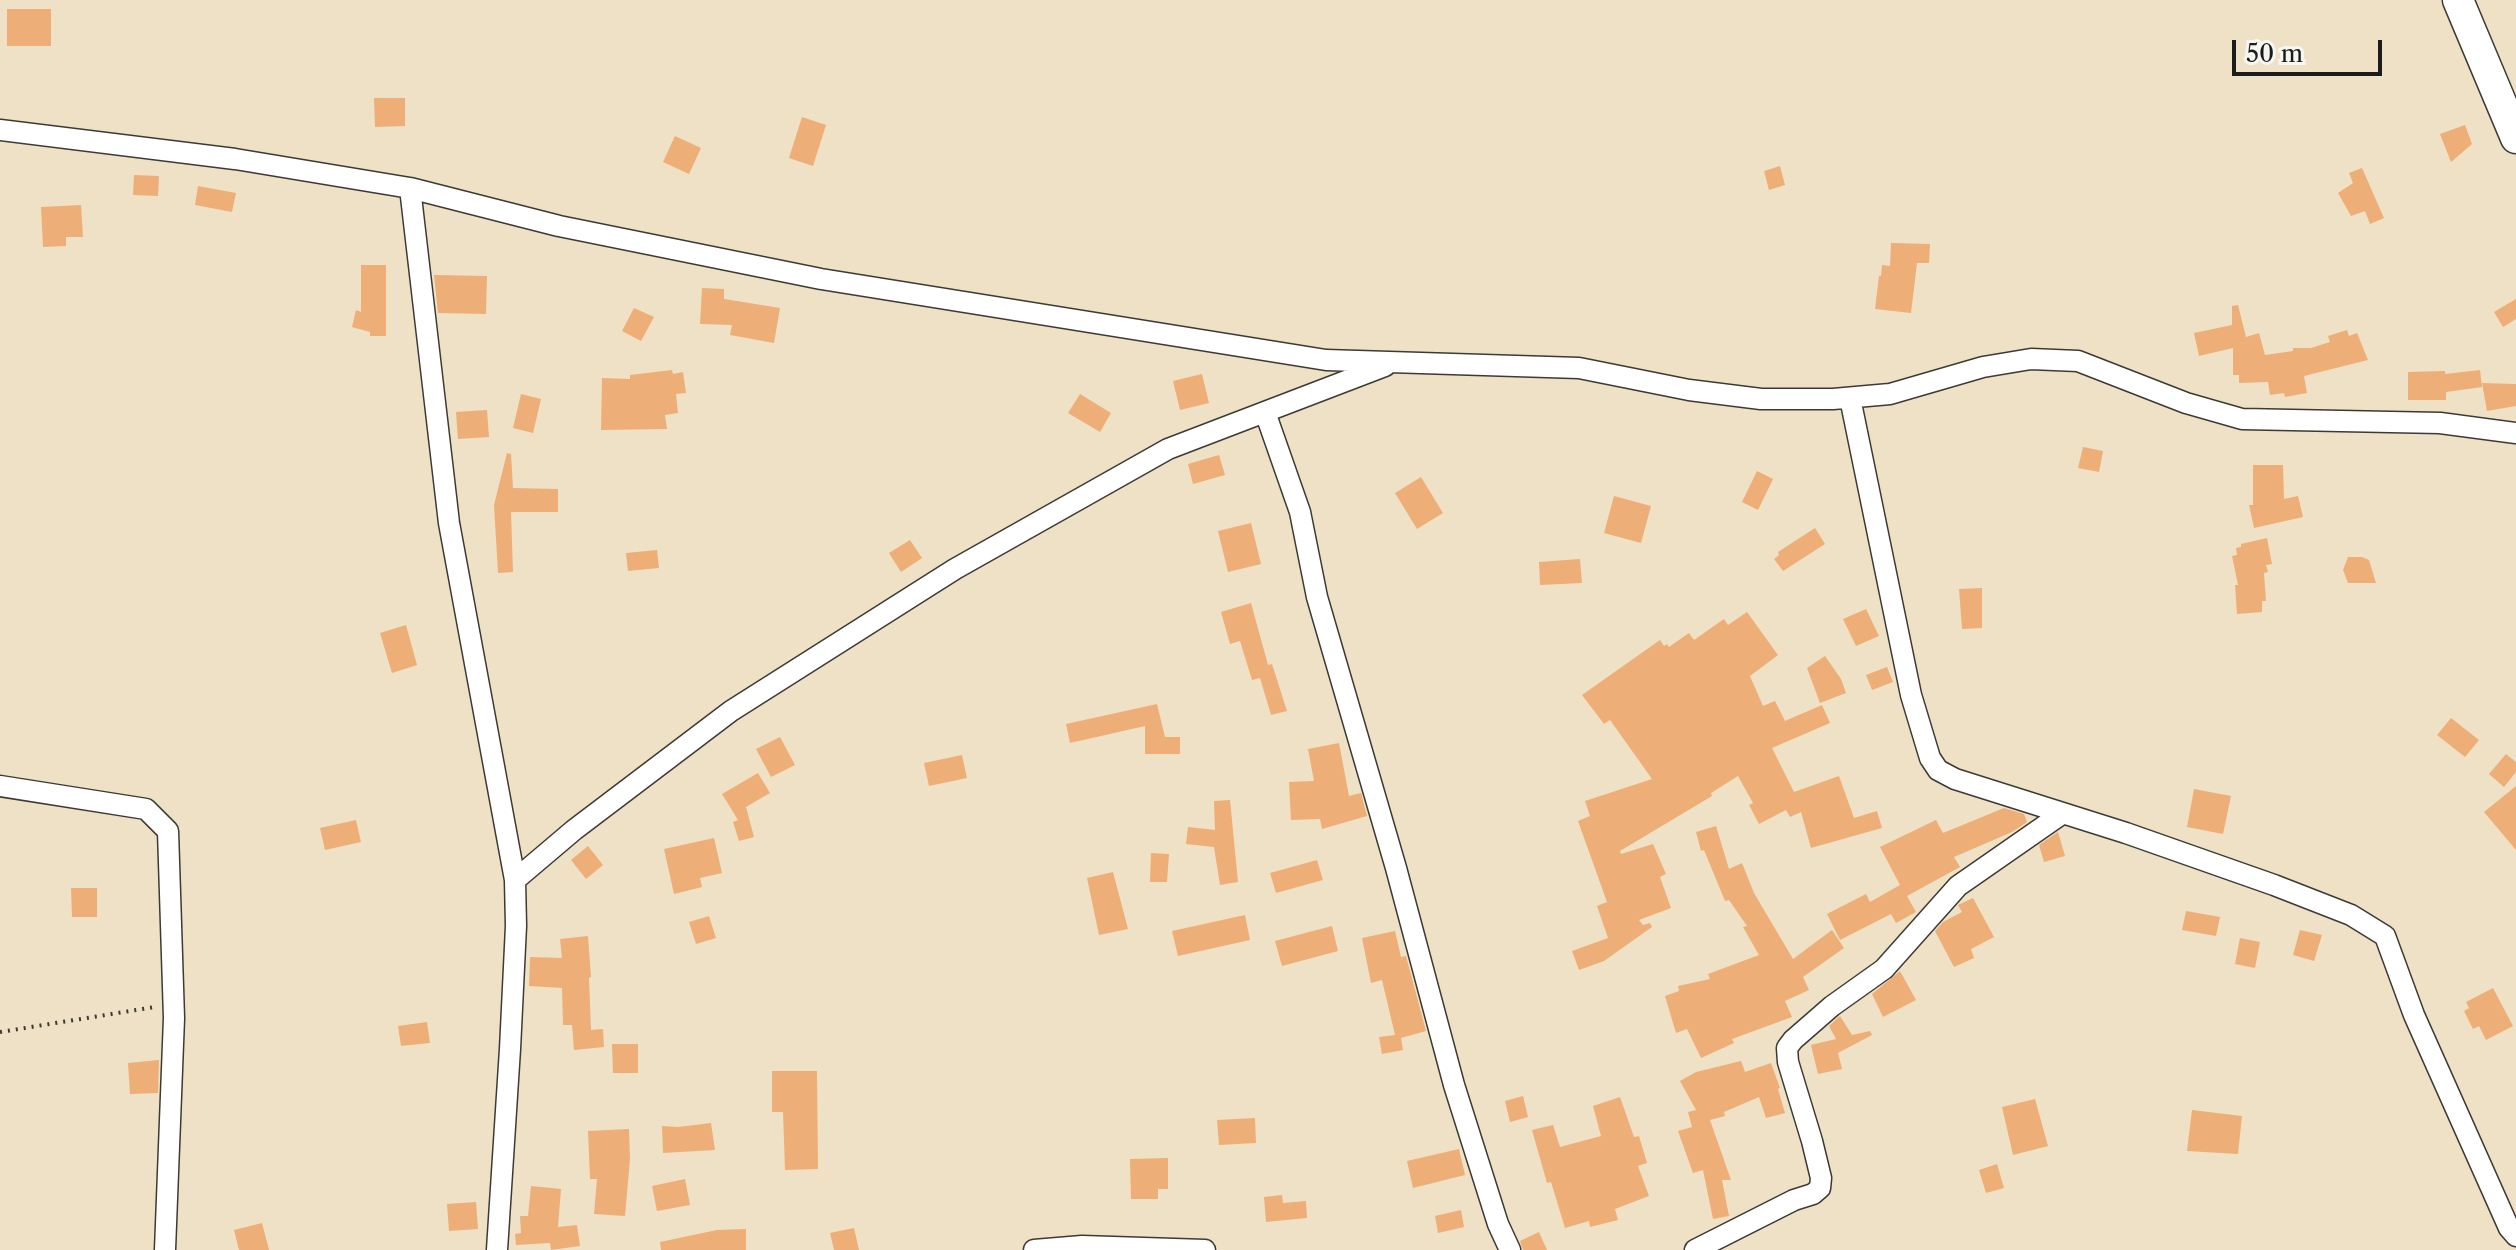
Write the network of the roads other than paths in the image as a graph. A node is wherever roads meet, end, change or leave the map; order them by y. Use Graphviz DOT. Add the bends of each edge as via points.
graph roads {
  1 [pos="2458,0"];
  2 [pos="0,130"];
  3 [pos="2516,138"];
  4 [pos="410,188"];
  5 [pos="1391,363"];
  6 [pos="1850,398"];
  7 [pos="1265,412"];
  8 [pos="2516,433"];
  9 [pos="0,786"];
  10 [pos="2063,813"];
  11 [pos="515,880"];
  12 [pos="2516,1236"];
  13 [pos="165,1250"];
  14 [pos="497,1250"];
  15 [pos="1034,1250"];
  16 [pos="1205,1250"];
  17 [pos="1510,1250"];
  18 [pos="1695,1250"];
  1 -- 3 [label="street"];
  2 -- 4 [label="street" via="235,159"];
  4 -- 5 [label="street" via="559,226 821,279 1326,360"];
  4 -- 11 [label="street" via="449,523"];
  5 -- 6 [label="street" via="1579,368 1761,399"];
  5 -- 7 [label="street"];
  6 -- 8 [label="street" via="1890,394 2031,359 2078,361 2242,419 2440,423"];
  6 -- 10 [label="street" via="1911,695 1930,758 1938,770 1955,779"];
  7 -- 11 [label="street" via="1168,449 955,569 731,711"];
  7 -- 17 [label="street" via="1300,512 1317,597 1454,1085"];
  9 -- 13 [label="street" via="146,809 168,831 173,1005"];
  10 -- 12 [label="street" via="2274,885 2351,915 2385,936 2414,1015"];
  10 -- 18 [label="street" via="1958,886 1884,969 1793,1040 1786,1054 1820,1188"];
  11 -- 14 [label="street"];
  15 -- 16 [label="street"];
}
